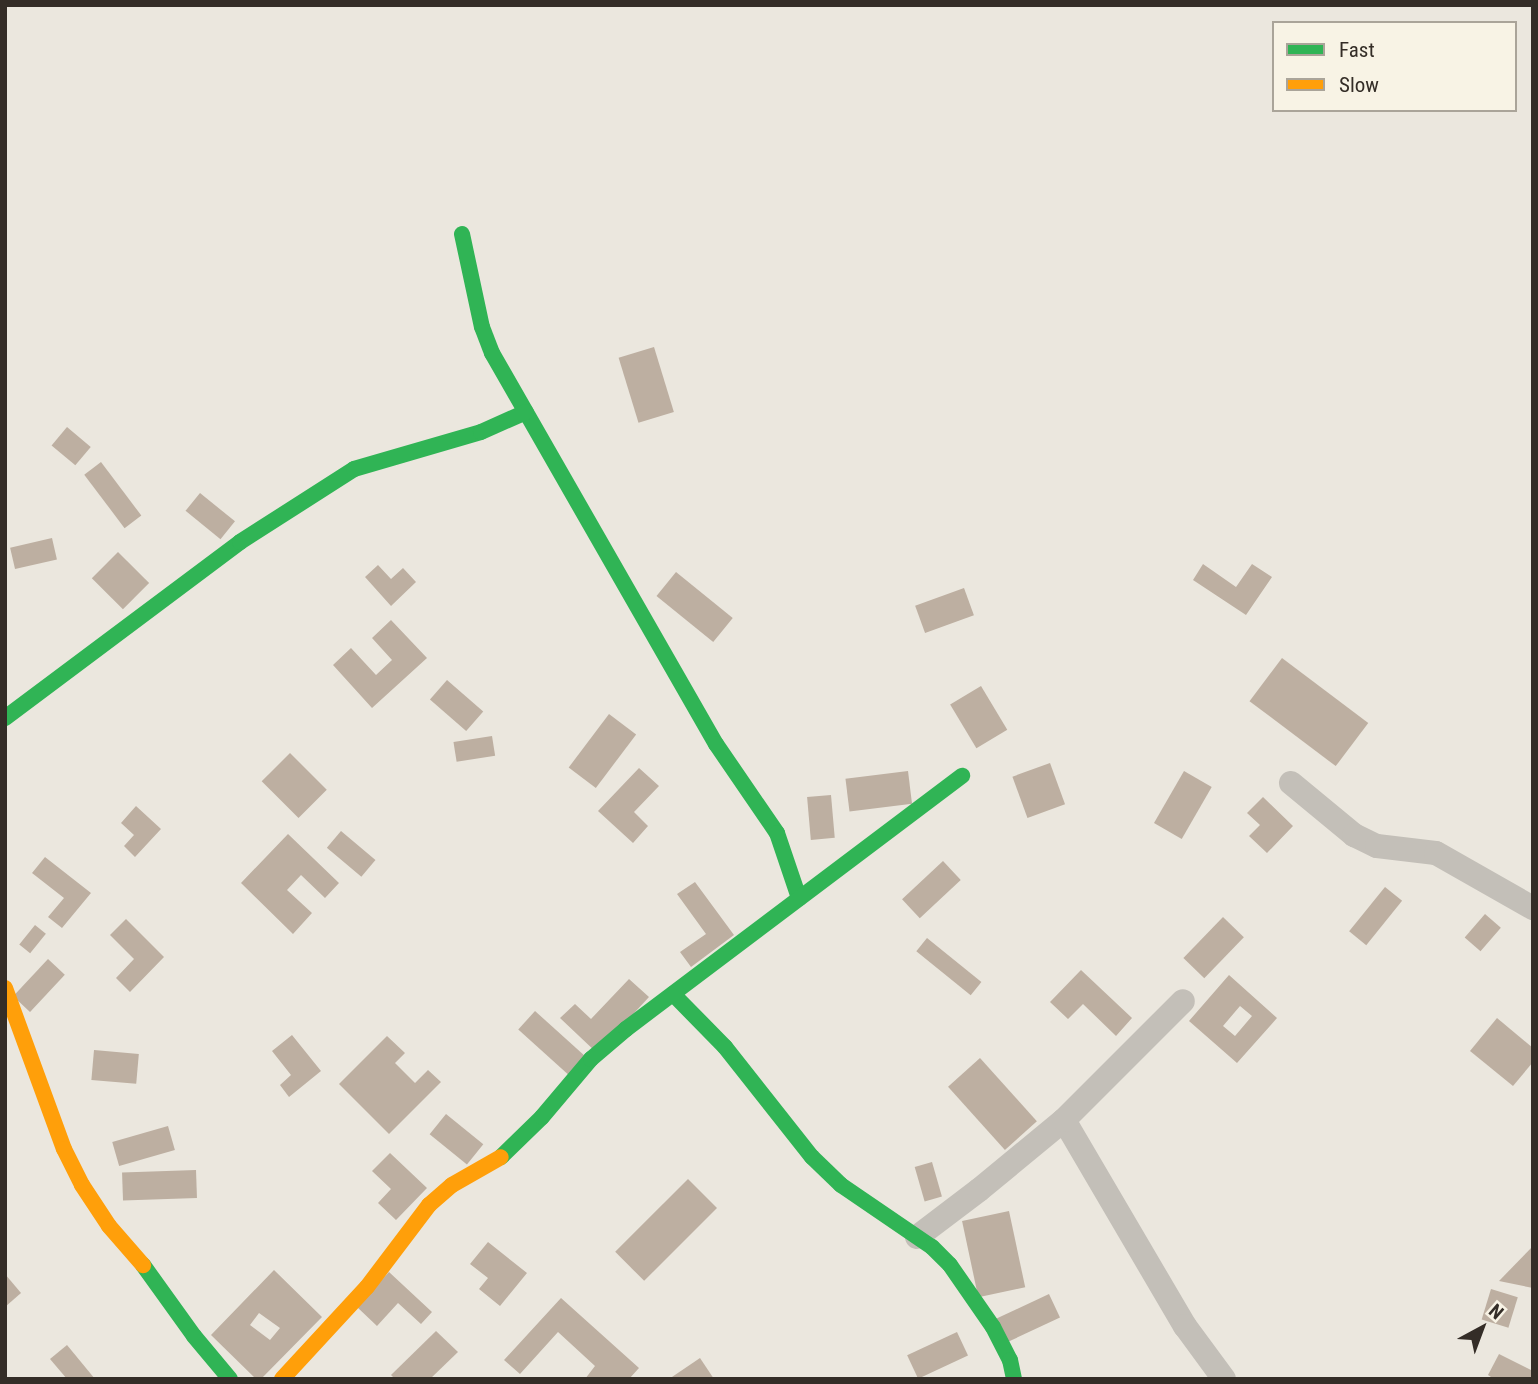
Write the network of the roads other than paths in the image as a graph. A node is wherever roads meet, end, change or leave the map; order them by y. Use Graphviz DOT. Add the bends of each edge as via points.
graph roads {
  1 [pos="462,234"];
  2 [pos="526,412"];
  3 [pos="5,718"];
  4 [pos="962,776"];
  5 [pos="1292,783"];
  6 [pos="800,898"];
  7 [pos="1533,908"];
  8 [pos="5,988"];
  9 [pos="673,994"];
  10 [pos="1183,1001"];
  11 [pos="1064,1120"];
  12 [pos="917,1237"];
  13 [pos="230,1379"];
  14 [pos="282,1379"];
  15 [pos="1014,1379"];
  16 [pos="1223,1379"];
  1 -- 2 [label="street" via="482,327"];
  2 -- 3 [label="street" via="481,432 354,470 305,498"];
  2 -- 6 [label="street" via="716,744 777,833"];
  4 -- 6 [label="street"];
  5 -- 7 [label="street" via="1354,835 1377,846 1436,853"];
  6 -- 9 [label="street"];
  8 -- 13 [label="street" via="64,1149 82,1185"];
  9 -- 12 [label="street" via="725,1047 812,1157 841,1185"];
  9 -- 14 [label="street" via="591,1059 495,1163 440,1194 367,1287"];
  10 -- 11 [label="street"];
  11 -- 12 [label="street"];
  11 -- 16 [label="street" via="1179,1316"];
  12 -- 15 [label="street" via="966,1285 1010,1360"];
}
